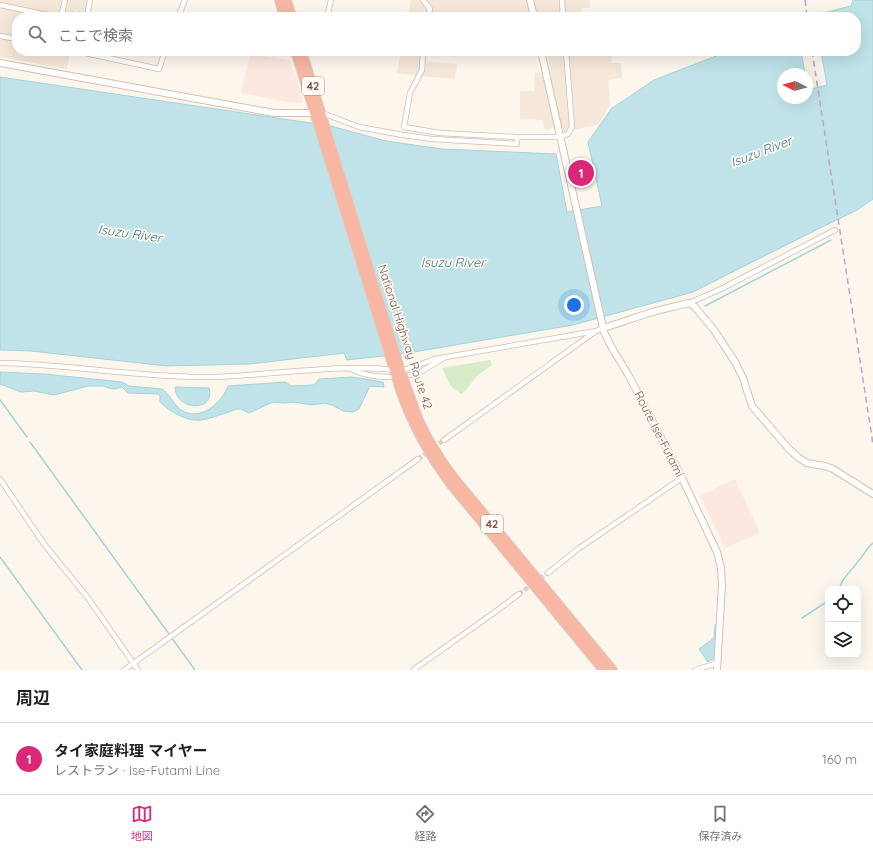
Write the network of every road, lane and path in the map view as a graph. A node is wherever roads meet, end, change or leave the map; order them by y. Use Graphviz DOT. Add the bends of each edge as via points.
graph roads {
  1 [pos="65,0"];
  2 [pos="90,0"];
  3 [pos="185,0"];
  4 [pos="279,0"];
  5 [pos="287,0"];
  6 [pos="331,0"];
  7 [pos="422,0"];
  8 [pos="530,0"];
  9 [pos="562,0"];
  10 [pos="0,4"];
  11 [pos="88,11"];
  12 [pos="35,12"];
  13 [pos="62,12"];
  14 [pos="180,12"];
  15 [pos="283,12"];
  16 [pos="291,12"];
  17 [pos="328,12"];
  18 [pos="429,12"];
  19 [pos="533,12"];
  20 [pos="563,12"];
  21 [pos="0,36"];
  22 [pos="12,38"];
  23 [pos="99,56"];
  24 [pos="163,56"];
  25 [pos="297,56"];
  26 [pos="303,56"];
  27 [pos="423,56"];
  28 [pos="543,56"];
  29 [pos="566,56"];
  30 [pos="0,63"];
  31 [pos="319,117"];
  32 [pos="517,137"];
  33 [pos="560,137"];
  34 [pos="835,230"];
  35 [pos="689,303"];
  36 [pos="603,328"];
  37 [pos="596,331"];
  38 [pos="445,357"];
  39 [pos="0,363"];
  40 [pos="349,368"];
  41 [pos="395,369"];
  42 [pos="410,375"];
  43 [pos="444,440"];
  44 [pos="418,460"];
  45 [pos="682,478"];
  46 [pos="0,479"];
  47 [pos="873,494"];
  48 [pos="548,574"];
  49 [pos="518,594"];
  50 [pos="133,663"];
  51 [pos="718,663"];
  52 [pos="124,670"];
  53 [pos="138,670"];
  54 [pos="413,670"];
  55 [pos="603,670"];
  56 [pos="613,670"];
  57 [pos="695,670"];
  58 [pos="717,670"];
  1 -- 13 [label="street"];
  2 -- 11 [label="street"];
  3 -- 14 [label="street"];
  4 -- 15 [label="highway"];
  5 -- 16 [label="highway"];
  6 -- 17 [label="street"];
  7 -- 18 [label="street" via="430,9"];
  8 -- 19 [label="main road"];
  9 -- 20 [label="street"];
  10 -- 12 [label="street"];
  21 -- 22 [label="street"];
  23 -- 24 [label="street" via="159,69"];
  25 -- 31 [label="highway, National Highway Route 42 / 42"];
  26 -- 31 [label="highway, National Highway Route 42 / 42"];
  27 -- 32 [label="street" via="422,70 410,93 404,127 440,133"];
  28 -- 33 [label="main road, Route Ise-Futami"];
  29 -- 33 [label="street" via="572,127 568,134"];
  30 -- 31 [label="main road" via="274,113"];
  31 -- 32 [label="street" via="432,139 517,144"];
  31 -- 41 [label="highway, National Highway Route 42 / 42"];
  32 -- 33 [label="street"];
  33 -- 36 [label="main road, Route Ise-Futami"];
  34 -- 35 [label="street"];
  35 -- 36 [label="main road"];
  35 -- 47 [label="main road" via="714,330 735,362 752,406 789,449 807,463 825,466"];
  36 -- 37 [label="street"];
  36 -- 45 [label="main road, Route Ise-Futami" via="606,338 629,376"];
  37 -- 38 [label="street"];
  37 -- 43 [label="street"];
  38 -- 41 [label="street"];
  38 -- 42 [label="street" via="417,374"];
  39 -- 40 [label="street" via="175,377 216,377"];
  40 -- 41 [label="street"];
  40 -- 41 [label="street" via="374,376"];
  41 -- 55 [label="highway, National Highway Route 42 / 42" via="414,427 438,469"];
  41 -- 56 [label="highway, National Highway Route 42 / 42" via="428,438 456,480"];
  44 -- 50 [label="street"];
  45 -- 48 [label="street" via="578,549"];
  45 -- 51 [label="main road, Route Ise-Futami" via="714,545 721,568"];
  46 -- 50 [label="street" via="44,544 88,598"];
  49 -- 54 [label="street"];
  50 -- 52 [label="street"];
  50 -- 53 [label="street"];
  51 -- 57 [label="street"];
  51 -- 58 [label="main road, Route Ise-Futami"];
}
